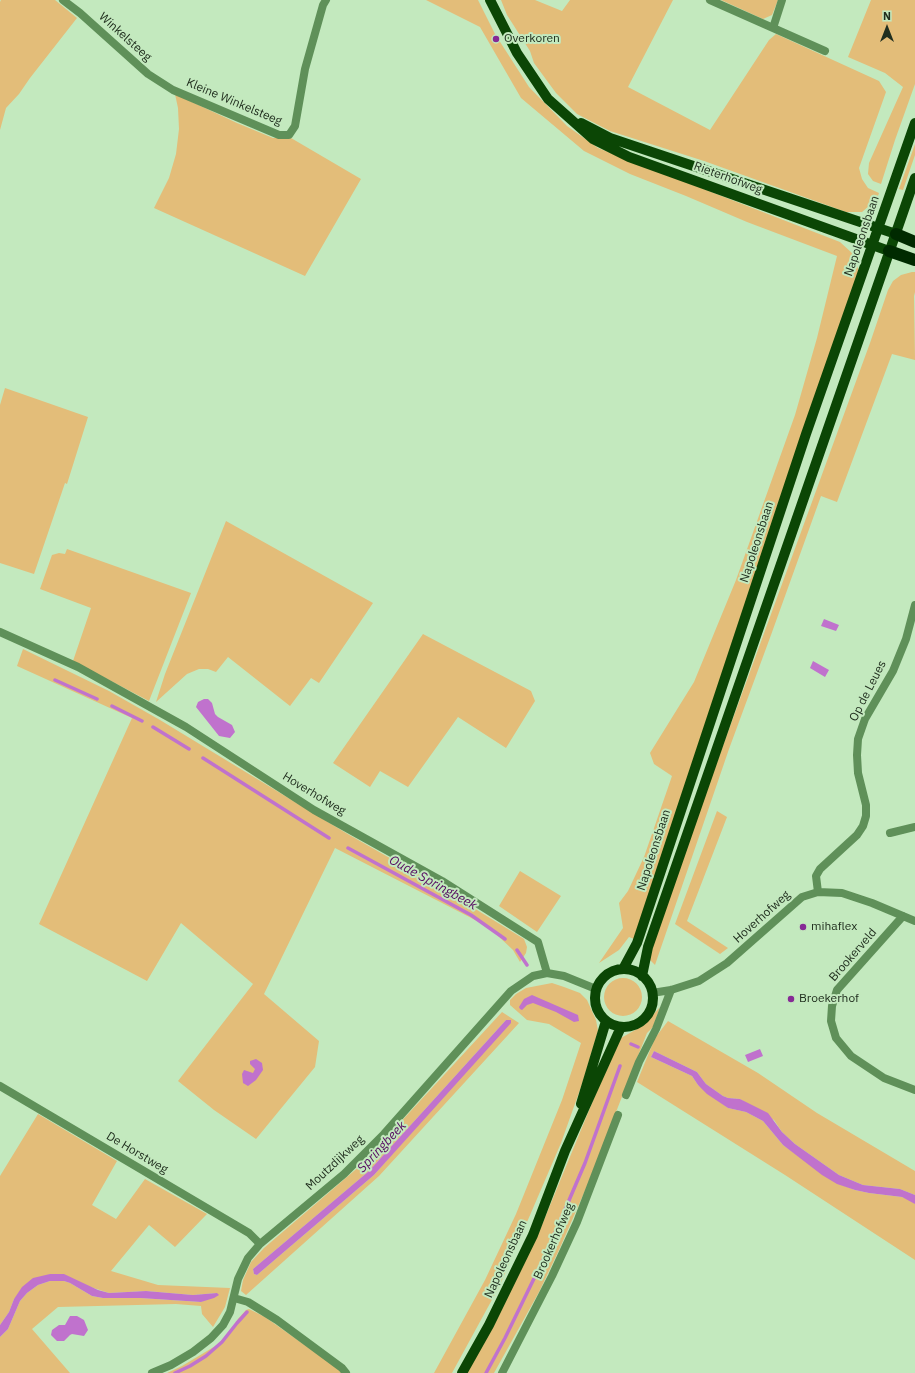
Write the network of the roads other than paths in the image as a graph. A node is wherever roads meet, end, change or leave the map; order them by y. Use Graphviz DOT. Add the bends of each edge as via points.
graph roads {
  1 [pos="63,0"];
  2 [pos="326,0"];
  3 [pos="490,0"];
  4 [pos="710,0"];
  5 [pos="782,0"];
  6 [pos="773,28"];
  7 [pos="825,52"];
  8 [pos="173,90"];
  9 [pos="567,116"];
  10 [pos="915,123"];
  11 [pos="915,178"];
  12 [pos="879,229"];
  13 [pos="896,234"];
  14 [pos="915,242"];
  15 [pos="873,245"];
  16 [pos="889,251"];
  17 [pos="915,260"];
  18 [pos="915,605"];
  19 [pos="0,632"];
  20 [pos="906,639"];
  21 [pos="915,641"];
  22 [pos="915,827"];
  23 [pos="890,833"];
  24 [pos="818,892"];
  25 [pos="903,916"];
  26 [pos="915,921"];
  27 [pos="623,969"];
  28 [pos="547,973"];
  29 [pos="642,976"];
  30 [pos="596,989"];
  31 [pos="671,990"];
  32 [pos="652,993"];
  33 [pos="606,1021"];
  34 [pos="621,1027"];
  35 [pos="0,1086"];
  36 [pos="915,1090"];
  37 [pos="626,1095"];
  38 [pos="618,1115"];
  39 [pos="565,1151"];
  40 [pos="260,1244"];
  41 [pos="234,1298"];
  42 [pos="152,1373"];
  43 [pos="346,1373"];
  44 [pos="462,1373"];
  45 [pos="502,1373"];
  1 -- 8 [label="street, Winkelsteeg" via="148,74"];
  2 -- 8 [label="street, Kleine Winkelsteeg" via="305,69 295,126 289,135 279,135"];
  3 -- 9 [label="main road, Rieterhofweg" via="517,53 548,99"];
  4 -- 6 [label="street"];
  5 -- 6 [label="street"];
  6 -- 7 [label="street"];
  9 -- 12 [label="main road, Rieterhofweg" via="610,138"];
  9 -- 15 [label="main road, Rieterhofweg" via="593,140 629,156"];
  10 -- 12 [label="main road, Napoleonsbaan"];
  11 -- 13 [label="main road, Napoleonsbaan"];
  12 -- 13 [label="main road, Rieterhofweg"];
  12 -- 15 [label="main road, Napoleonsbaan"];
  13 -- 14 [label="highway"];
  13 -- 16 [label="main road, Napoleonsbaan"];
  15 -- 16 [label="main road, Rieterhofweg"];
  15 -- 27 [label="main road, Napoleonsbaan" via="806,434 637,943"];
  16 -- 17 [label="highway"];
  16 -- 29 [label="main road, Napoleonsbaan" via="648,947"];
  18 -- 20 [label="street, Op de Leues"];
  19 -- 28 [label="street, Hoverhofweg" via="78,667 186,727 314,810 442,881 538,942"];
  20 -- 21 [label="street"];
  20 -- 24 [label="street, Op de Leues" via="893,671 865,719 858,739 858,773 866,805 863,826 858,835 820,869 816,876"];
  22 -- 23 [label="street"];
  24 -- 25 [label="street, Hoverhofweg" via="842,893"];
  24 -- 31 [label="street, Hoverhofweg" via="802,897 727,964 699,981"];
  25 -- 26 [label="street, Hoverhofweg"];
  25 -- 36 [label="street, Brookerveld" via="838,990 832,1006 831,1020 836,1038 850,1056 884,1078"];
  27 -- 29 [label="main road"];
  27 -- 30 [label="main road" via="607,974"];
  28 -- 30 [label="street" via="564,976"];
  28 -- 40 [label="street, Moutzdijkweg" via="533,976 511,991 384,1134 344,1174"];
  29 -- 32 [label="main road"];
  30 -- 33 [label="main road" via="596,1006"];
  31 -- 32 [label="street, Hoverhofweg"];
  31 -- 37 [label="street"];
  32 -- 34 [label="main road" via="650,1010 645,1018 630,1026"];
  33 -- 34 [label="main road"];
  33 -- 39 [label="main road, Napoleonsbaan"];
  34 -- 39 [label="main road, Napoleonsbaan"];
  35 -- 40 [label="street, De Horstweg" via="249,1233"];
  38 -- 45 [label="street, Brookerhofweg" via="577,1222"];
  39 -- 44 [label="main road, Napoleonsbaan" via="532,1235 489,1325"];
  40 -- 41 [label="street, Moutzdijkweg" via="242,1268"];
  41 -- 42 [label="street, Moutzdijkweg" via="223,1325 211,1338 176,1362"];
  41 -- 43 [label="street" via="248,1302 276,1320"];
}
